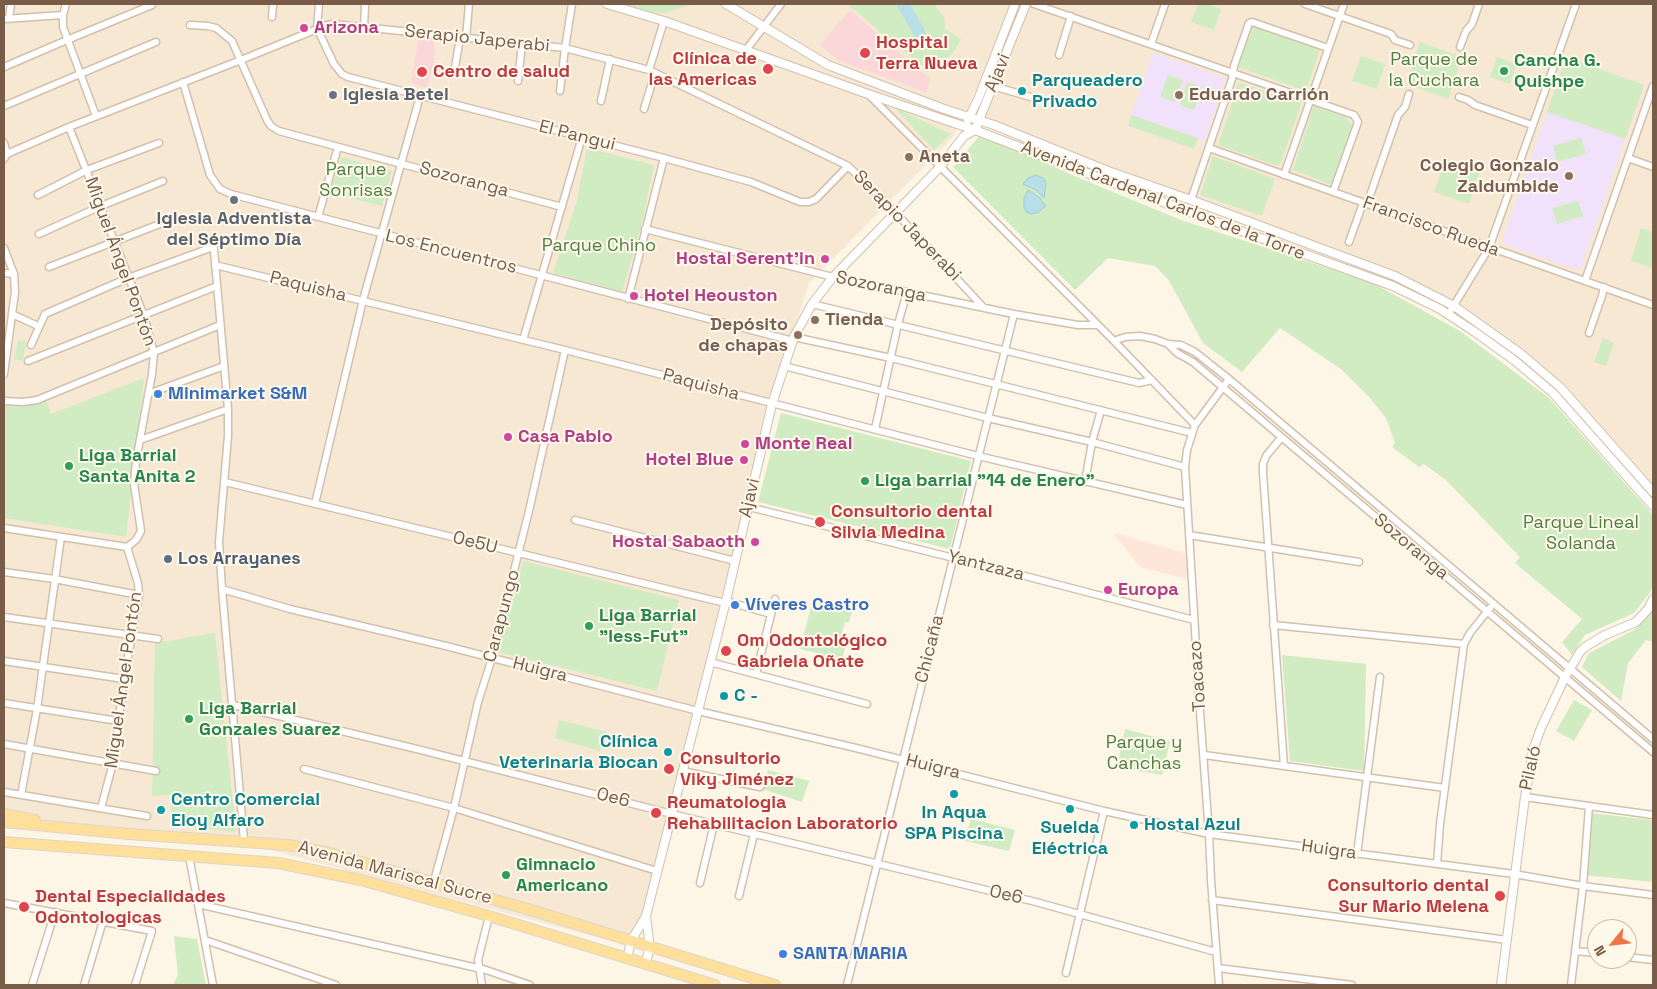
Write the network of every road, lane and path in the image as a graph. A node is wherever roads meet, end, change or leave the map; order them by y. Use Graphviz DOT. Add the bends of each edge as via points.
graph roads {
  1 [pos="11,4"];
  2 [pos="66,4"];
  3 [pos="273,4"];
  4 [pos="319,4"];
  5 [pos="365,4"];
  6 [pos="469,4"];
  7 [pos="572,4"];
  8 [pos="607,4"];
  9 [pos="726,4"];
  10 [pos="781,4"];
  11 [pos="1015,4"];
  12 [pos="1026,4"];
  13 [pos="1034,4"];
  14 [pos="1165,4"];
  15 [pos="1304,4"];
  16 [pos="1344,4"];
  17 [pos="1479,4"];
  18 [pos="1576,4"];
  19 [pos="152,5"];
  20 [pos="63,15"];
  21 [pos="1070,16"];
  22 [pos="1340,16"];
  23 [pos="272,17"];
  24 [pos="7,19"];
  25 [pos="664,21"];
  26 [pos="190,25"];
  27 [pos="764,27"];
  28 [pos="317,28"];
  29 [pos="364,28"];
  30 [pos="463,38"];
  31 [pos="67,40"];
  32 [pos="156,42"];
  33 [pos="522,44"];
  34 [pos="1151,44"];
  35 [pos="1410,45"];
  36 [pos="565,48"];
  37 [pos="1328,48"];
  38 [pos="1460,48"];
  39 [pos="746,50"];
  40 [pos="1059,55"];
  41 [pos="610,59"];
  42 [pos="241,60"];
  43 [pos="4,67"];
  44 [pos="652,71"];
  45 [pos="454,73"];
  46 [pos="1234,73"];
  47 [pos="80,75"];
  48 [pos="518,81"];
  49 [pos="183,82"];
  50 [pos="993,86"];
  51 [pos="1653,86"];
  52 [pos="560,91"];
  53 [pos="868,94"];
  54 [pos="1410,94"];
  55 [pos="420,96"];
  56 [pos="1459,97"];
  57 [pos="1034,98"];
  58 [pos="1310,99"];
  59 [pos="601,101"];
  60 [pos="4,106"];
  61 [pos="644,109"];
  62 [pos="96,116"];
  63 [pos="970,116"];
  64 [pos="980,120"];
  65 [pos="965,126"];
  66 [pos="1532,126"];
  67 [pos="69,127"];
  68 [pos="975,130"];
  69 [pos="964,136"];
  70 [pos="582,137"];
  71 [pos="4,142"];
  72 [pos="159,143"];
  73 [pos="338,147"];
  74 [pos="1208,148"];
  75 [pos="5,156"];
  76 [pos="664,158"];
  77 [pos="1628,158"];
  78 [pos="401,163"];
  79 [pos="848,166"];
  80 [pos="940,167"];
  81 [pos="1653,167"];
  82 [pos="87,170"];
  83 [pos="1284,175"];
  84 [pos="163,181"];
  85 [pos="1333,192"];
  86 [pos="38,195"];
  87 [pos="1191,200"];
  88 [pos="1365,204"];
  89 [pos="101,206"];
  90 [pos="562,206"];
  91 [pos="895,212"];
  92 [pos="318,217"];
  93 [pos="165,222"];
  94 [pos="645,230"];
  95 [pos="39,234"];
  96 [pos="382,234"];
  97 [pos="213,239"];
  98 [pos="115,241"];
  99 [pos="1349,242"];
  100 [pos="4,248"];
  101 [pos="214,248"];
  102 [pos="1489,248"];
  103 [pos="215,265"];
  104 [pos="49,267"];
  105 [pos="4,273"];
  106 [pos="14,274"];
  107 [pos="543,275"];
  108 [pos="833,277"];
  109 [pos="128,278"];
  110 [pos="1584,281"];
  111 [pos="217,286"];
  112 [pos="1604,288"];
  113 [pos="907,292"];
  114 [pos="628,299"];
  115 [pos="363,300"];
  116 [pos="812,304"];
  117 [pos="1653,304"];
  118 [pos="1454,306"];
  119 [pos="984,308"];
  120 [pos="12,314"];
  121 [pos="1014,314"];
  122 [pos="1448,314"];
  123 [pos="144,316"];
  124 [pos="898,324"];
  125 [pos="220,325"];
  126 [pos="1098,325"];
  127 [pos="38,326"];
  128 [pos="1589,333"];
  129 [pos="794,339"];
  130 [pos="523,340"];
  131 [pos="1114,341"];
  132 [pos="1168,344"];
  133 [pos="31,345"];
  134 [pos="565,350"];
  135 [pos="1004,350"];
  136 [pos="154,353"];
  137 [pos="891,358"];
  138 [pos="5,360"];
  139 [pos="28,361"];
  140 [pos="224,366"];
  141 [pos="784,366"];
  142 [pos="4,374"];
  143 [pos="1229,379"];
  144 [pos="1152,380"];
  145 [pos="996,385"];
  146 [pos="1222,387"];
  147 [pos="884,392"];
  148 [pos="148,394"];
  149 [pos="4,401"];
  150 [pos="772,404"];
  151 [pos="228,408"];
  152 [pos="1101,410"];
  153 [pos="988,418"];
  154 [pos="1195,426"];
  155 [pos="875,429"];
  156 [pos="1192,434"];
  157 [pos="1281,438"];
  158 [pos="140,440"];
  159 [pos="1092,442"];
  160 [pos="978,456"];
  161 [pos="1185,467"];
  162 [pos="225,482"];
  163 [pos="1085,482"];
  164 [pos="1653,492"];
  165 [pos="315,504"];
  166 [pos="1187,505"];
  167 [pos="1653,506"];
  168 [pos="749,507"];
  169 [pos="575,520"];
  170 [pos="4,528"];
  171 [pos="1189,535"];
  172 [pos="61,538"];
  173 [pos="127,547"];
  174 [pos="1267,548"];
  175 [pos="519,554"];
  176 [pos="953,558"];
  177 [pos="735,561"];
  178 [pos="1359,562"];
  179 [pos="4,572"];
  180 [pos="54,579"];
  181 [pos="222,589"];
  182 [pos="139,594"];
  183 [pos="1653,598"];
  184 [pos="776,599"];
  185 [pos="726,602"];
  186 [pos="1493,604"];
  187 [pos="1487,611"];
  188 [pos="771,614"];
  189 [pos="4,617"];
  190 [pos="1194,620"];
  191 [pos="49,624"];
  192 [pos="1273,625"];
  193 [pos="131,635"];
  194 [pos="158,639"];
  195 [pos="1464,644"];
  196 [pos="492,658"];
  197 [pos="4,661"];
  198 [pos="710,662"];
  199 [pos="42,667"];
  200 [pos="1570,668"];
  201 [pos="756,674"];
  202 [pos="1380,677"];
  203 [pos="1565,677"];
  204 [pos="124,679"];
  205 [pos="4,703"];
  206 [pos="867,704"];
  207 [pos="233,705"];
  208 [pos="37,709"];
  209 [pos="698,711"];
  210 [pos="1626,716"];
  211 [pos="118,721"];
  212 [pos="1620,723"];
  213 [pos="1653,739"];
  214 [pos="4,744"];
  215 [pos="29,748"];
  216 [pos="1653,752"];
  217 [pos="1204,756"];
  218 [pos="464,760"];
  219 [pos="903,760"];
  220 [pos="113,762"];
  221 [pos="1284,766"];
  222 [pos="304,769"];
  223 [pos="156,771"];
  224 [pos="682,771"];
  225 [pos="1368,776"];
  226 [pos="760,787"];
  227 [pos="1445,788"];
  228 [pos="4,792"];
  229 [pos="21,795"];
  230 [pos="1525,797"];
  231 [pos="1589,806"];
  232 [pos="102,808"];
  233 [pos="454,808"];
  234 [pos="1104,811"];
  235 [pos="4,814"];
  236 [pos="672,814"];
  237 [pos="1653,815"];
  238 [pos="147,816"];
  239 [pos="4,822"];
  240 [pos="714,824"];
  241 [pos="54,827"];
  242 [pos="754,834"];
  243 [pos="1209,834"];
  244 [pos="244,841"];
  245 [pos="4,842"];
  246 [pos="1357,854"];
  247 [pos="189,856"];
  248 [pos="877,864"];
  249 [pos="1437,864"];
  250 [pos="657,871"];
  251 [pos="1514,874"];
  252 [pos="434,881"];
  253 [pos="700,883"];
  254 [pos="1583,886"];
  255 [pos="1653,895"];
  256 [pos="739,896"];
  257 [pos="1212,900"];
  258 [pos="198,904"];
  259 [pos="4,905"];
  260 [pos="55,912"];
  261 [pos="1080,915"];
  262 [pos="488,916"];
  263 [pos="646,916"];
  264 [pos="103,921"];
  265 [pos="205,940"];
  266 [pos="1507,940"];
  267 [pos="631,942"];
  268 [pos="650,948"];
  269 [pos="1575,950"];
  270 [pos="1216,952"];
  271 [pos="1587,952"];
  272 [pos="1637,958"];
  273 [pos="627,959"];
  274 [pos="1653,960"];
  275 [pos="645,964"];
  276 [pos="1218,968"];
  277 [pos="478,970"];
  278 [pos="1066,973"];
  279 [pos="32,985"];
  280 [pos="84,985"];
  281 [pos="135,985"];
  282 [pos="213,985"];
  283 [pos="336,985"];
  284 [pos="482,985"];
  285 [pos="530,985"];
  286 [pos="715,985"];
  287 [pos="775,985"];
  288 [pos="847,985"];
  289 [pos="1219,985"];
  290 [pos="1352,985"];
  291 [pos="1501,985"];
  292 [pos="1571,985"];
  1 -- 24 [label="street"];
  2 -- 20 [label="street"];
  3 -- 23 [label="street"];
  4 -- 28 [label="street"];
  5 -- 29 [label="street"];
  6 -- 30 [label="street"];
  7 -- 36 [label="street"];
  8 -- 25 [label="street, Avenida Cardenal Carlos de la Torre"];
  9 -- 27 [label="street, Avenida Cardenal Carlos de la Torre"];
  10 -- 27 [label="street"];
  11 -- 63 [label="street, Ajavi"];
  12 -- 50 [label="street, Ajavi"];
  13 -- 21 [label="street"];
  14 -- 34 [label="street"];
  15 -- 22 [label="street"];
  16 -- 22 [label="street"];
  17 -- 38 [label="street"];
  18 -- 66 [label="street"];
  19 -- 31 [label="street"];
  20 -- 24 [label="street"];
  20 -- 31 [label="street"];
  21 -- 34 [label="street"];
  21 -- 40 [label="street"];
  22 -- 35 [label="street" via="1391,34 1395,40"];
  22 -- 37 [label="street"];
  25 -- 39 [label="street, Avenida Cardenal Carlos de la Torre"];
  25 -- 44 [label="street"];
  26 -- 42 [label="street, Sozoranga" via="216,28 225,34"];
  27 -- 39 [label="street"];
  27 -- 63 [label="street, Avenida Cardenal Carlos de la Torre" via="828,65"];
  28 -- 29 [label="street, Serapio Japerabi" via="333,24"];
  28 -- 42 [label="street, Serapio Japerabi"];
  28 -- 55 [label="street, El Pangui" via="342,74"];
  29 -- 30 [label="street, Serapio Japerabi"];
  30 -- 33 [label="street, Serapio Japerabi"];
  30 -- 45 [label="street"];
  31 -- 43 [label="street"];
  31 -- 47 [label="street"];
  32 -- 47 [label="street"];
  33 -- 36 [label="street, Serapio Japerabi"];
  33 -- 48 [label="street"];
  34 -- 46 [label="street"];
  36 -- 41 [label="street, Serapio Japerabi"];
  36 -- 52 [label="street"];
  37 -- 46 [label="street" via="1252,22"];
  37 -- 58 [label="street"];
  39 -- 53 [label="street, Avenida Cardenal Carlos de la Torre"];
  41 -- 44 [label="street, Serapio Japerabi"];
  41 -- 59 [label="street"];
  42 -- 49 [label="street, Serapio Japerabi"];
  42 -- 73 [label="street, Sozoranga" via="271,126 292,136"];
  44 -- 61 [label="street"];
  44 -- 79 [label="street, Serapio Japerabi"];
  46 -- 58 [label="street"];
  46 -- 74 [label="street"];
  47 -- 60 [label="street"];
  47 -- 62 [label="street"];
  49 -- 62 [label="street, Serapio Japerabi"];
  49 -- 92 [label="street, Los Encuentros" via="210,175 220,189"];
  50 -- 57 [label="street"];
  50 -- 64 [label="street, Ajavi"];
  51 -- 77 [label="street"];
  53 -- 65 [label="street, Avenida Cardenal Carlos de la Torre"];
  53 -- 80 [label="street"];
  54 -- 88 [label="street" via="1398,115"];
  55 -- 70 [label="street, El Pangui"];
  55 -- 78 [label="street"];
  56 -- 66 [label="street"];
  58 -- 83 [label="street"];
  58 -- 85 [label="street" via="1354,116 1358,122"];
  62 -- 67 [label="street, Serapio Japerabi"];
  63 -- 64 [label="street, Avenida Cardenal Carlos de la Torre"];
  63 -- 65 [label="street, Ajavi"];
  64 -- 68 [label="street, Ajavi"];
  64 -- 87 [label="street, Avenida Cardenal Carlos de la Torre"];
  65 -- 68 [label="street, Avenida Cardenal Carlos de la Torre"];
  65 -- 69 [label="street, Ajavi"];
  66 -- 102 [label="street"];
  67 -- 75 [label="street, Serapio Japerabi"];
  67 -- 82 [label="street, Miguel Ángel Pontón"];
  68 -- 69 [label="street, Ajavi"];
  68 -- 122 [label="street, Avenida Cardenal Carlos de la Torre" via="1393,286"];
  69 -- 80 [label="street, Ajavi"];
  70 -- 76 [label="street, El Pangui"];
  70 -- 90 [label="street"];
  71 -- 75 [label="street"];
  72 -- 82 [label="street"];
  73 -- 78 [label="street, Sozoranga"];
  73 -- 92 [label="street"];
  74 -- 83 [label="street, Francisco Rueda"];
  74 -- 87 [label="street"];
  76 -- 79 [label="street, El Pangui" via="751,182 806,203 816,199"];
  76 -- 94 [label="street"];
  77 -- 81 [label="street"];
  77 -- 110 [label="street"];
  78 -- 90 [label="street, Sozoranga"];
  78 -- 96 [label="street"];
  79 -- 91 [label="street, Serapio Japerabi"];
  80 -- 91 [label="street, Ajavi"];
  80 -- 126 [label="street"];
  82 -- 86 [label="street"];
  82 -- 89 [label="street, Miguel Ángel Pontón"];
  83 -- 85 [label="street, Francisco Rueda"];
  84 -- 89 [label="street"];
  85 -- 88 [label="street, Francisco Rueda"];
  87 -- 118 [label="street, Avenida Cardenal Carlos de la Torre" via="1395,276"];
  88 -- 99 [label="street"];
  88 -- 102 [label="street, Francisco Rueda"];
  89 -- 95 [label="street"];
  89 -- 98 [label="street, Miguel Ángel Pontón"];
  90 -- 107 [label="street"];
  91 -- 108 [label="street, Ajavi"];
  91 -- 119 [label="street, Serapio Japerabi"];
  92 -- 96 [label="street, Los Encuentros"];
  93 -- 98 [label="street"];
  94 -- 108 [label="street, Sozoranga"];
  94 -- 114 [label="street"];
  96 -- 107 [label="street, Los Encuentros"];
  96 -- 115 [label="street"];
  97 -- 101 [label="street"];
  98 -- 104 [label="street"];
  98 -- 109 [label="street, Miguel Ángel Pontón"];
  100 -- 106 [label="street"];
  101 -- 103 [label="street"];
  101 -- 109 [label="street"];
  102 -- 110 [label="street, Francisco Rueda"];
  102 -- 118 [label="street"];
  103 -- 111 [label="street"];
  103 -- 115 [label="street, Paquisha"];
  105 -- 106 [label="street"];
  106 -- 120 [label="street"];
  107 -- 114 [label="street, Los Encuentros"];
  107 -- 130 [label="street"];
  108 -- 113 [label="street, Sozoranga"];
  108 -- 116 [label="street, Ajavi"];
  109 -- 123 [label="street, Miguel Ángel Pontón"];
  109 -- 127 [label="street" via="46,314"];
  110 -- 112 [label="street, Francisco Rueda"];
  111 -- 123 [label="street"];
  111 -- 125 [label="street"];
  112 -- 117 [label="street, Francisco Rueda"];
  112 -- 128 [label="street"];
  113 -- 119 [label="street, Sozoranga"];
  113 -- 124 [label="street"];
  114 -- 129 [label="street, Los Encuentros"];
  115 -- 130 [label="street, Paquisha"];
  115 -- 165 [label="street"];
  116 -- 124 [label="street"];
  116 -- 129 [label="street, Ajavi"];
  118 -- 122 [label="street"];
  118 -- 164 [label="street, Avenida Cardenal Carlos de la Torre" via="1520,353 1560,387"];
  119 -- 121 [label="street, Sozoranga"];
  120 -- 127 [label="street"];
  120 -- 138 [label="street"];
  121 -- 126 [label="street, Sozoranga" via="1078,325"];
  121 -- 135 [label="street, Chicaña"];
  122 -- 167 [label="street, Avenida Cardenal Carlos de la Torre" via="1514,360 1553,393"];
  123 -- 136 [label="street, Miguel Ángel Pontón"];
  123 -- 139 [label="street"];
  124 -- 135 [label="street"];
  124 -- 137 [label="street"];
  125 -- 136 [label="street"];
  125 -- 140 [label="street"];
  126 -- 131 [label="street"];
  127 -- 133 [label="street"];
  129 -- 137 [label="street, Los Encuentros"];
  129 -- 141 [label="street, Ajavi"];
  130 -- 134 [label="street, Paquisha"];
  131 -- 132 [label="street, Sozoranga" via="1140,336"];
  131 -- 144 [label="street"];
  132 -- 143 [label="street, Sozoranga" via="1180,345 1194,352"];
  132 -- 146 [label="street, Sozoranga"];
  134 -- 150 [label="street, Paquisha"];
  134 -- 175 [label="street, Carapungo"];
  135 -- 144 [label="street" via="1139,383"];
  135 -- 145 [label="street, Chicaña"];
  136 -- 148 [label="street, Miguel Ángel Pontón"];
  136 -- 149 [label="street" via="37,400"];
  137 -- 145 [label="street, Los Encuentros"];
  137 -- 147 [label="street"];
  138 -- 142 [label="street"];
  140 -- 148 [label="street"];
  140 -- 151 [label="street"];
  141 -- 147 [label="street"];
  141 -- 150 [label="street, Ajavi"];
  143 -- 146 [label="street, Toacazo"];
  143 -- 186 [label="street, Sozoranga"];
  144 -- 154 [label="street"];
  145 -- 152 [label="street, Los Encuentros"];
  145 -- 153 [label="street, Chicaña"];
  146 -- 154 [label="street, Toacazo"];
  146 -- 157 [label="street, Sozoranga"];
  147 -- 153 [label="street"];
  147 -- 155 [label="street"];
  148 -- 158 [label="street, Miguel Ángel Pontón"];
  150 -- 155 [label="street, Paquisha"];
  150 -- 168 [label="street, Ajavi"];
  151 -- 158 [label="street"];
  151 -- 162 [label="street"];
  152 -- 156 [label="street, Los Encuentros"];
  152 -- 159 [label="street"];
  153 -- 159 [label="street"];
  153 -- 160 [label="street, Chicaña"];
  154 -- 156 [label="street, Toacazo"];
  155 -- 160 [label="street, Paquisha"];
  156 -- 161 [label="street, Toacazo"];
  157 -- 174 [label="street" via="1263,464"];
  157 -- 187 [label="street, Sozoranga"];
  158 -- 173 [label="street, Miguel Ángel Pontón" via="134,484 141,531"];
  159 -- 161 [label="street"];
  159 -- 163 [label="street"];
  160 -- 163 [label="street, Paquisha"];
  160 -- 176 [label="street, Chicaña"];
  161 -- 166 [label="street, Toacazo"];
  162 -- 165 [label="street, Oe5U"];
  162 -- 181 [label="street" via="219,542"];
  163 -- 166 [label="street, Paquisha"];
  165 -- 175 [label="street, Oe5U"];
  166 -- 171 [label="street, Toacazo"];
  168 -- 176 [label="street, Yantzaza"];
  168 -- 177 [label="street, Ajavi"];
  169 -- 177 [label="street"];
  170 -- 172 [label="street"];
  171 -- 174 [label="street"];
  171 -- 190 [label="street, Toacazo"];
  172 -- 173 [label="street"];
  172 -- 180 [label="street"];
  173 -- 182 [label="street, Miguel Ángel Pontón"];
  174 -- 178 [label="street"];
  174 -- 192 [label="street"];
  175 -- 185 [label="street, Oe5U"];
  175 -- 196 [label="street, Carapungo"];
  176 -- 190 [label="street, Yantzaza"];
  176 -- 219 [label="street, Chicaña"];
  177 -- 185 [label="street, Ajavi"];
  179 -- 180 [label="street"];
  180 -- 182 [label="street"];
  180 -- 191 [label="street"];
  181 -- 196 [label="street, Huigra"];
  181 -- 207 [label="street"];
  182 -- 193 [label="street, Miguel Ángel Pontón"];
  183 -- 200 [label="street, Pilaló" via="1636,622 1585,647"];
  184 -- 188 [label="street"];
  185 -- 188 [label="street, Oe5U"];
  185 -- 198 [label="street, Ajavi"];
  186 -- 187 [label="street"];
  186 -- 200 [label="street, Sozoranga"];
  187 -- 195 [label="street"];
  187 -- 203 [label="street, Sozoranga"];
  188 -- 201 [label="street"];
  189 -- 191 [label="street"];
  190 -- 217 [label="street, Toacazo"];
  191 -- 193 [label="street"];
  191 -- 199 [label="street"];
  192 -- 195 [label="street"];
  192 -- 221 [label="street"];
  193 -- 194 [label="street"];
  193 -- 204 [label="street, Miguel Ángel Pontón"];
  195 -- 227 [label="street"];
  196 -- 209 [label="street, Huigra"];
  196 -- 218 [label="street, Carapungo"];
  197 -- 199 [label="street"];
  198 -- 201 [label="street"];
  198 -- 209 [label="street, Ajavi"];
  199 -- 204 [label="street"];
  199 -- 208 [label="street"];
  200 -- 203 [label="street, Pilaló"];
  200 -- 210 [label="street, Sozoranga"];
  201 -- 206 [label="street"];
  202 -- 225 [label="street"];
  203 -- 212 [label="street, Sozoranga"];
  203 -- 230 [label="street, Pilaló" via="1534,748"];
  204 -- 211 [label="street, Miguel Ángel Pontón"];
  205 -- 208 [label="street"];
  207 -- 218 [label="street, Oe6"];
  207 -- 244 [label="street"];
  208 -- 211 [label="street"];
  208 -- 215 [label="street"];
  209 -- 219 [label="street, Huigra"];
  209 -- 224 [label="street, Ajavi"];
  210 -- 212 [label="street"];
  210 -- 213 [label="street, Sozoranga"];
  211 -- 220 [label="street, Miguel Ángel Pontón"];
  212 -- 216 [label="street, Sozoranga"];
  214 -- 215 [label="street"];
  215 -- 220 [label="street"];
  215 -- 229 [label="street"];
  217 -- 221 [label="street"];
  217 -- 243 [label="street, Toacazo"];
  218 -- 233 [label="street, Carapungo"];
  218 -- 236 [label="street, Oe6"];
  219 -- 234 [label="street, Huigra"];
  219 -- 248 [label="street, Chicaña"];
  220 -- 223 [label="street"];
  220 -- 232 [label="street, Miguel Ángel Pontón"];
  221 -- 225 [label="street"];
  222 -- 233 [label="street"];
  224 -- 226 [label="street"];
  224 -- 236 [label="street, Ajavi"];
  225 -- 227 [label="street"];
  225 -- 246 [label="street"];
  227 -- 249 [label="street"];
  228 -- 229 [label="street"];
  229 -- 232 [label="street"];
  230 -- 231 [label="street"];
  230 -- 251 [label="street, Pilaló"];
  231 -- 237 [label="street"];
  231 -- 254 [label="street"];
  232 -- 238 [label="street"];
  233 -- 250 [label="street"];
  233 -- 252 [label="street, Carapungo"];
  234 -- 243 [label="street, Huigra"];
  234 -- 261 [label="street"];
  235 -- 241 [label="main road" via="41,821"];
  236 -- 240 [label="street, Oe6"];
  236 -- 250 [label="street, Ajavi"];
  239 -- 241 [label="main road, Avenida Mariscal Sucre"];
  240 -- 242 [label="street, Oe6"];
  240 -- 253 [label="street"];
  241 -- 244 [label="main road, Avenida Mariscal Sucre"];
  242 -- 248 [label="street, Oe6"];
  242 -- 256 [label="street"];
  243 -- 246 [label="street, Huigra"];
  243 -- 257 [label="street, Toacazo"];
  244 -- 252 [label="main road, Avenida Mariscal Sucre" via="329,853"];
  245 -- 247 [label="main road, Avenida Mariscal Sucre"];
  246 -- 249 [label="street, Huigra"];
  247 -- 258 [label="street"];
  247 -- 262 [label="main road, Avenida Mariscal Sucre" via="278,862 361,880"];
  248 -- 261 [label="street, Oe6"];
  248 -- 288 [label="street, Chicaña"];
  249 -- 251 [label="street, Huigra"];
  250 -- 263 [label="street, Ajavi"];
  251 -- 254 [label="street, Huigra"];
  251 -- 266 [label="street, Pilaló"];
  252 -- 267 [label="main road, Avenida Mariscal Sucre"];
  254 -- 255 [label="street, Huigra"];
  254 -- 269 [label="street"];
  257 -- 266 [label="street"];
  257 -- 270 [label="street, Toacazo"];
  258 -- 265 [label="street"];
  258 -- 277 [label="street"];
  259 -- 260 [label="street"];
  260 -- 264 [label="street"];
  260 -- 279 [label="street"];
  261 -- 270 [label="street, Oe6"];
  261 -- 278 [label="street"];
  262 -- 273 [label="main road, Avenida Mariscal Sucre"];
  262 -- 277 [label="street"];
  263 -- 267 [label="street, Ajavi"];
  263 -- 268 [label="street, Ajavi"];
  264 -- 280 [label="street"];
  264 -- 281 [label="street" via="152,931"];
  265 -- 282 [label="street"];
  265 -- 283 [label="street"];
  266 -- 291 [label="street, Pilaló"];
  267 -- 268 [label="main road, Avenida Mariscal Sucre"];
  267 -- 273 [label="street, Ajavi"];
  268 -- 275 [label="street, Ajavi"];
  268 -- 287 [label="main road, Avenida Mariscal Sucre"];
  269 -- 271 [label="street"];
  269 -- 292 [label="street"];
  270 -- 276 [label="street, Toacazo"];
  272 -- 274 [label="street"];
  273 -- 275 [label="main road, Avenida Mariscal Sucre"];
  275 -- 286 [label="main road, Avenida Mariscal Sucre"];
  276 -- 289 [label="street, Toacazo"];
  276 -- 290 [label="street"];
  277 -- 284 [label="street"];
  277 -- 285 [label="street"];
}
